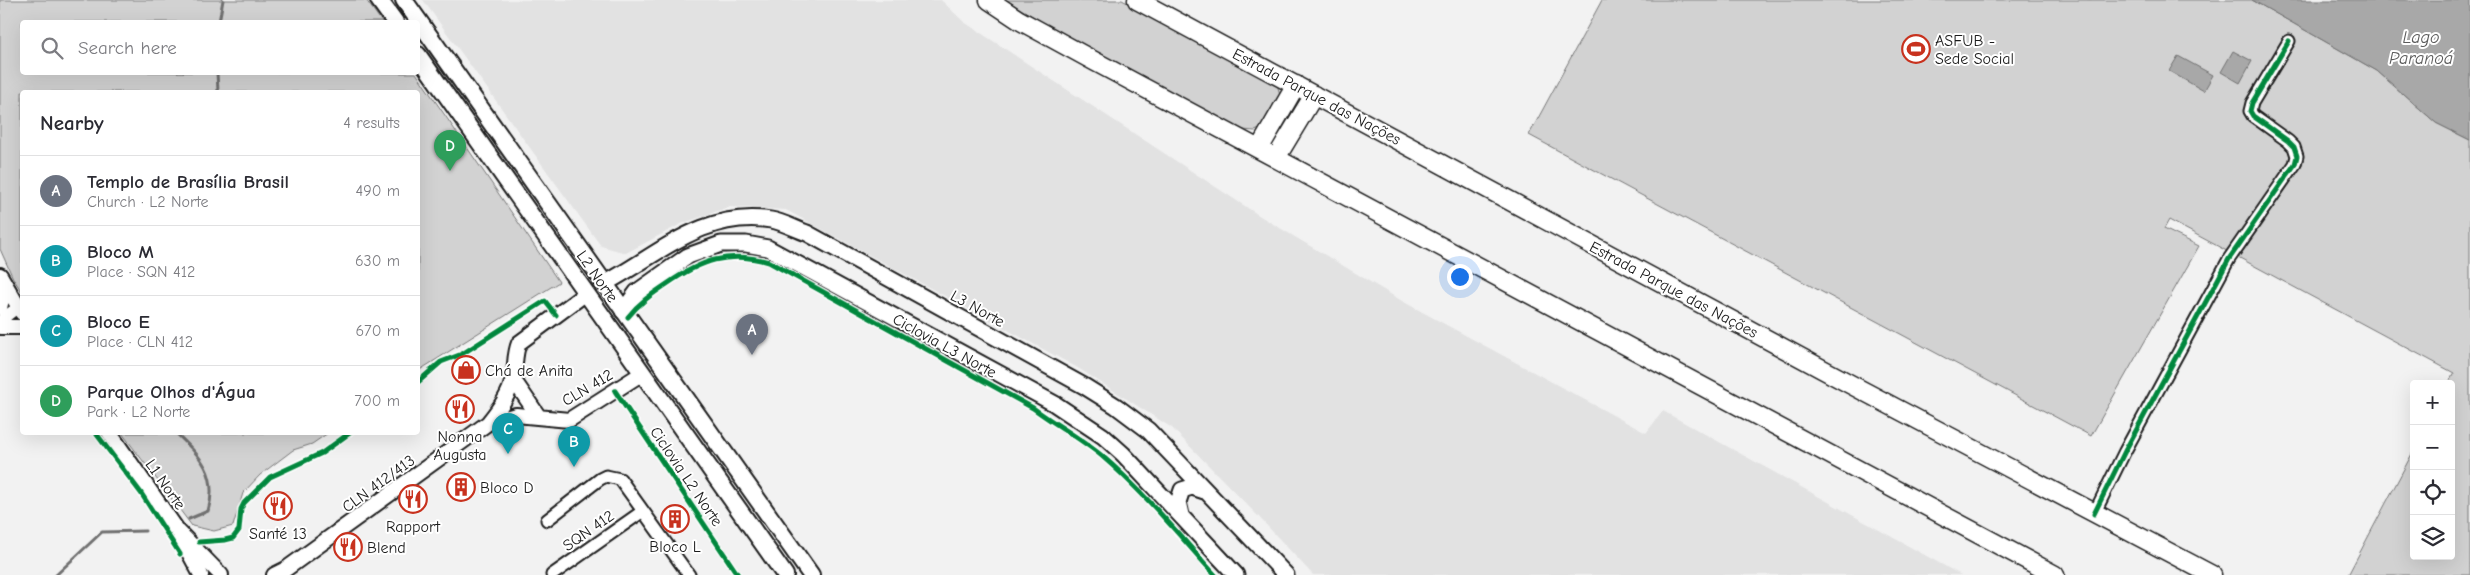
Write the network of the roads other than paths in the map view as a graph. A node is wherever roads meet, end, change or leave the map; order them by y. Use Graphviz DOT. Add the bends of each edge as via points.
graph roads {
  1 [pos="379,0"];
  2 [pos="404,0"];
  3 [pos="989,0"];
  4 [pos="1137,0"];
  5 [pos="394,20"];
  6 [pos="418,20"];
  7 [pos="420,23"];
  8 [pos="2288,41"];
  9 [pos="420,58"];
  10 [pos="1296,85"];
  11 [pos="1314,94"];
  12 [pos="1259,149"];
  13 [pos="1276,158"];
  14 [pos="1,277"];
  15 [pos="604,284"];
  16 [pos="585,294"];
  17 [pos="0,308"];
  18 [pos="20,310"];
  19 [pos="623,310"];
  20 [pos="0,321"];
  21 [pos="20,326"];
  22 [pos="0,327"];
  23 [pos="641,374"];
  24 [pos="513,379"];
  25 [pos="699,416"];
  26 [pos="539,417"];
  27 [pos="488,423"];
  28 [pos="681,428"];
  29 [pos="111,435"];
  30 [pos="1211,494"];
  31 [pos="643,511"];
  32 [pos="2094,514"];
  33 [pos="1181,515"];
  34 [pos="547,520"];
  35 [pos="178,530"];
  36 [pos="281,573"];
  37 [pos="201,575"];
  38 [pos="221,575"];
  39 [pos="552,575"];
  40 [pos="689,575"];
  41 [pos="785,575"];
  42 [pos="811,575"];
  43 [pos="1236,575"];
  44 [pos="1286,575"];
  45 [pos="2055,575"];
  46 [pos="2212,575"];
  1 -- 5 [label="main road"];
  2 -- 6 [label="main road, L2 Norte"];
  3 -- 12 [label="highway" via="1048,36"];
  4 -- 10 [label="highway, Estrada Parque das Nações"];
  7 -- 15 [label="main road, L2 Norte"];
  8 -- 32 [label="street" via="2250,111 2294,148 2298,156 2295,164 2229,259"];
  9 -- 16 [label="main road, L2 Norte"];
  10 -- 11 [label="highway, Estrada Parque das Nações"];
  10 -- 12 [label="highway"];
  11 -- 13 [label="highway"];
  11 -- 32 [label="highway, Estrada Parque das Nações"];
  12 -- 13 [label="highway"];
  13 -- 45 [label="highway"];
  14 -- 17 [label="street" via="3,295"];
  14 -- 18 [label="street"];
  15 -- 19 [label="main road, L2 Norte"];
  15 -- 30 [label="main road, L3 Norte" via="695,229 743,218 772,220 807,233 1116,406 1148,430"];
  16 -- 23 [label="main road, L2 Norte"];
  16 -- 24 [label="street" via="523,338 516,350"];
  18 -- 20 [label="street"];
  19 -- 25 [label="main road, L2 Norte"];
  19 -- 33 [label="main road" via="637,292 688,256 721,244 768,248 1078,418 1123,454"];
  21 -- 22 [label="street"];
  23 -- 26 [label="street, CLN 412" via="569,420"];
  23 -- 28 [label="main road, L2 Norte"];
  24 -- 26 [label="street"];
  24 -- 27 [label="street" via="504,400"];
  25 -- 28 [label="main road"];
  25 -- 42 [label="main road, L2 Norte"];
  26 -- 27 [label="street, CLN 412" via="516,416"];
  27 -- 36 [label="street, CLN 412/413"];
  28 -- 41 [label="main road, L2 Norte"];
  29 -- 35 [label="street, L1 Norte"];
  30 -- 33 [label="main road" via="1192,486 1182,490 1178,502"];
  30 -- 44 [label="main road, L3 Norte"];
  31 -- 34 [label="street, SQN 412" via="620,479 606,476"];
  31 -- 39 [label="street, SQN 412"];
  31 -- 40 [label="street, SQN 412"];
  32 -- 46 [label="highway, Estrada Parque das Nações"];
  33 -- 43 [label="main road"];
  35 -- 37 [label="street, L1 Norte"];
  35 -- 38 [label="street, L1 Norte"];
}
